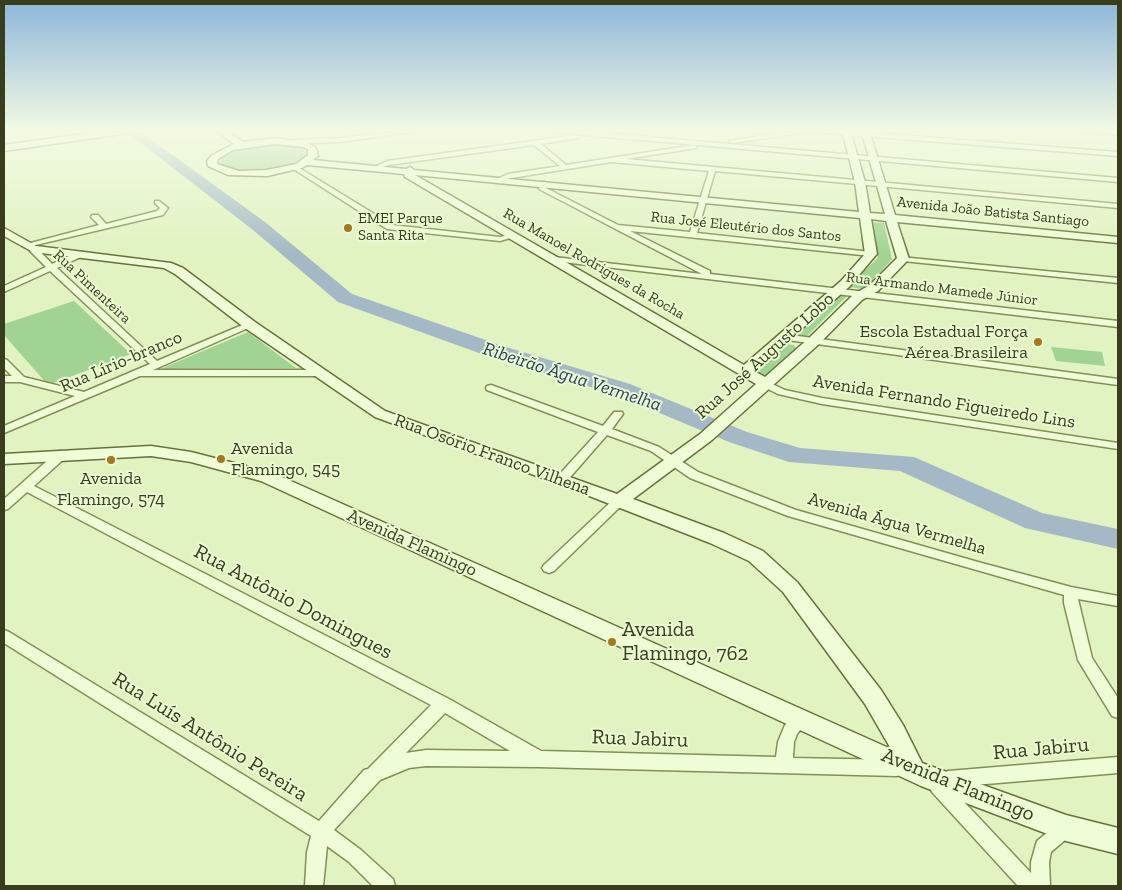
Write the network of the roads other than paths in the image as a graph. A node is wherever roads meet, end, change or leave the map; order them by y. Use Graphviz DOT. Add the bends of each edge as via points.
graph roads {
  1 [pos="227,172"];
  2 [pos="265,172"];
  3 [pos="301,172"];
  4 [pos="409,172"];
  5 [pos="426,172"];
  6 [pos="536,172"];
  7 [pos="713,172"];
  8 [pos="751,172"];
  9 [pos="857,172"];
  10 [pos="878,172"];
  11 [pos="1020,172"];
  12 [pos="501,179"];
  13 [pos="1118,180"];
  14 [pos="860,182"];
  15 [pos="543,183"];
  16 [pos="881,184"];
  17 [pos="703,199"];
  18 [pos="158,202"];
  19 [pos="1118,206"];
  20 [pos="865,215"];
  21 [pos="95,217"];
  22 [pos="892,217"];
  23 [pos="617,226"];
  24 [pos="105,227"];
  25 [pos="4,231"];
  26 [pos="693,235"];
  27 [pos="513,236"];
  28 [pos="1118,240"];
  29 [pos="30,247"];
  30 [pos="80,254"];
  31 [pos="871,254"];
  32 [pos="554,259"];
  33 [pos="903,259"];
  34 [pos="50,266"];
  35 [pos="712,276"];
  36 [pos="1118,281"];
  37 [pos="4,289"];
  38 [pos="837,290"];
  39 [pos="865,293"];
  40 [pos="1118,324"];
  41 [pos="250,325"];
  42 [pos="783,337"];
  43 [pos="814,341"];
  44 [pos="4,362"];
  45 [pos="156,365"];
  46 [pos="745,372"];
  47 [pos="137,373"];
  48 [pos="319,374"];
  49 [pos="4,379"];
  50 [pos="20,379"];
  51 [pos="1118,382"];
  52 [pos="766,384"];
  53 [pos="491,388"];
  54 [pos="84,395"];
  55 [pos="618,414"];
  56 [pos="4,430"];
  57 [pos="604,430"];
  58 [pos="1118,446"];
  59 [pos="60,455"];
  60 [pos="4,459"];
  61 [pos="673,461"];
  62 [pos="562,479"];
  63 [pos="25,486"];
  64 [pos="619,501"];
  65 [pos="4,506"];
  66 [pos="549,568"];
  67 [pos="1071,592"];
  68 [pos="1118,601"];
  69 [pos="4,636"];
  70 [pos="443,704"];
  71 [pos="1118,711"];
  72 [pos="801,718"];
  73 [pos="539,758"];
  74 [pos="1118,765"];
  75 [pos="784,766"];
  76 [pos="927,775"];
  77 [pos="370,776"];
  78 [pos="1066,828"];
  79 [pos="321,833"];
  80 [pos="1118,841"];
  81 [pos="314,886"];
  82 [pos="386,886"];
  83 [pos="1030,886"];
  84 [pos="1041,886"];
  1 -- 2 [label="street"];
  3 -- 27 [label="street" via="390,227 500,239"];
  4 -- 27 [label="street, Rua Manoel Rodrigues da Rocha" via="408,175"];
  5 -- 12 [label="street, Avenida João Batista Santiago"];
  6 -- 12 [label="street"];
  7 -- 17 [label="street"];
  8 -- 14 [label="street"];
  9 -- 14 [label="street"];
  10 -- 16 [label="street"];
  11 -- 13 [label="street"];
  12 -- 15 [label="street, Avenida João Batista Santiago"];
  14 -- 16 [label="street"];
  14 -- 20 [label="street"];
  15 -- 17 [label="street, Avenida João Batista Santiago"];
  15 -- 23 [label="street" via="542,189"];
  16 -- 19 [label="street"];
  16 -- 22 [label="street"];
  17 -- 20 [label="street, Avenida João Batista Santiago"];
  17 -- 26 [label="street"];
  18 -- 24 [label="street" via="164,208 160,213"];
  20 -- 22 [label="street, Avenida João Batista Santiago"];
  20 -- 31 [label="street"];
  21 -- 24 [label="street"];
  22 -- 28 [label="street, Avenida João Batista Santiago"];
  22 -- 33 [label="street"];
  23 -- 26 [label="street, Rua José Eleutério dos Santos"];
  23 -- 35 [label="street"];
  24 -- 29 [label="street"];
  25 -- 29 [label="street, Rua Osório Franco Vilhena"];
  26 -- 31 [label="street, Rua José Eleutério dos Santos"];
  27 -- 32 [label="street, Rua Manoel Rodrigues da Rocha"];
  29 -- 30 [label="street, Rua Osório Franco Vilhena"];
  29 -- 34 [label="street, Rua Pimenteira"];
  30 -- 34 [label="street"];
  30 -- 41 [label="street, Rua Osório Franco Vilhena" via="167,266 179,271"];
  31 -- 38 [label="street, Rua José Augusto Lobo"];
  32 -- 35 [label="street, Rua Armando Mamede Júnior"];
  32 -- 46 [label="street, Rua Manoel Rodrigues da Rocha"];
  33 -- 36 [label="street"];
  33 -- 39 [label="street, Rua José Augusto Lobo"];
  34 -- 37 [label="street"];
  34 -- 45 [label="street, Rua Pimenteira"];
  35 -- 38 [label="street, Rua Armando Mamede Júnior"];
  38 -- 39 [label="street, Rua Armando Mamede Júnior"];
  38 -- 42 [label="street, Rua José Augusto Lobo"];
  39 -- 40 [label="street, Rua Armando Mamede Júnior"];
  39 -- 43 [label="street, Rua José Augusto Lobo"];
  41 -- 45 [label="street, Rua Lírio-branco"];
  41 -- 48 [label="street, Rua Osório Franco Vilhena"];
  42 -- 43 [label="street"];
  42 -- 46 [label="street, Rua José Augusto Lobo"];
  43 -- 51 [label="street"];
  43 -- 52 [label="street, Rua José Augusto Lobo"];
  44 -- 50 [label="street"];
  45 -- 47 [label="street, Rua Lírio-branco"];
  46 -- 52 [label="street, Rua Manoel Rodrigues da Rocha"];
  47 -- 48 [label="street"];
  47 -- 54 [label="street, Rua Lírio-branco"];
  48 -- 62 [label="street, Rua Osório Franco Vilhena" via="396,422"];
  49 -- 50 [label="street"];
  50 -- 54 [label="street"];
  52 -- 58 [label="street, Avenida Fernando Figueiredo Lins" via="798,397 831,403"];
  52 -- 61 [label="street, Rua José Augusto Lobo"];
  53 -- 57 [label="street, Avenida Água Vermelha"];
  54 -- 56 [label="street, Rua Lírio-branco"];
  55 -- 57 [label="street"];
  57 -- 61 [label="street, Avenida Água Vermelha" via="655,449"];
  57 -- 62 [label="street"];
  59 -- 60 [label="street, Avenida Flamingo"];
  59 -- 63 [label="street"];
  59 -- 72 [label="street, Avenida Flamingo" via="151,451 191,456 267,477"];
  61 -- 64 [label="street, Rua José Augusto Lobo"];
  61 -- 67 [label="street, Avenida Água Vermelha" via="694,475 792,513"];
  62 -- 64 [label="street, Rua Osório Franco Vilhena"];
  63 -- 65 [label="street"];
  63 -- 70 [label="street, Rua Antônio Domingues"];
  64 -- 66 [label="street, Rua José Augusto Lobo"];
  64 -- 76 [label="street, Rua Osório Franco Vilhena" via="717,538 769,565 790,587 873,697"];
  67 -- 68 [label="street, Avenida Água Vermelha"];
  67 -- 71 [label="street" via="1072,612 1085,660"];
  69 -- 79 [label="street, Rua Luís Antônio Pereira"];
  70 -- 73 [label="street, Rua Antônio Domingues"];
  70 -- 77 [label="street, Rua Jabiru"];
  72 -- 75 [label="street" via="786,742"];
  72 -- 76 [label="street, Avenida Flamingo"];
  73 -- 75 [label="street, Rua Jabiru"];
  73 -- 77 [label="street, Rua Jabiru" via="426,758 408,760"];
  74 -- 76 [label="street, Rua Jabiru"];
  75 -- 76 [label="street, Rua Jabiru"];
  76 -- 78 [label="street, Avenida Flamingo"];
  76 -- 83 [label="street"];
  77 -- 79 [label="street, Rua Jabiru"];
  78 -- 80 [label="street, Avenida Flamingo"];
  78 -- 84 [label="street" via="1043,847"];
  79 -- 81 [label="street"];
  79 -- 82 [label="street, Rua Luís Antônio Pereira" via="354,856"];
}
